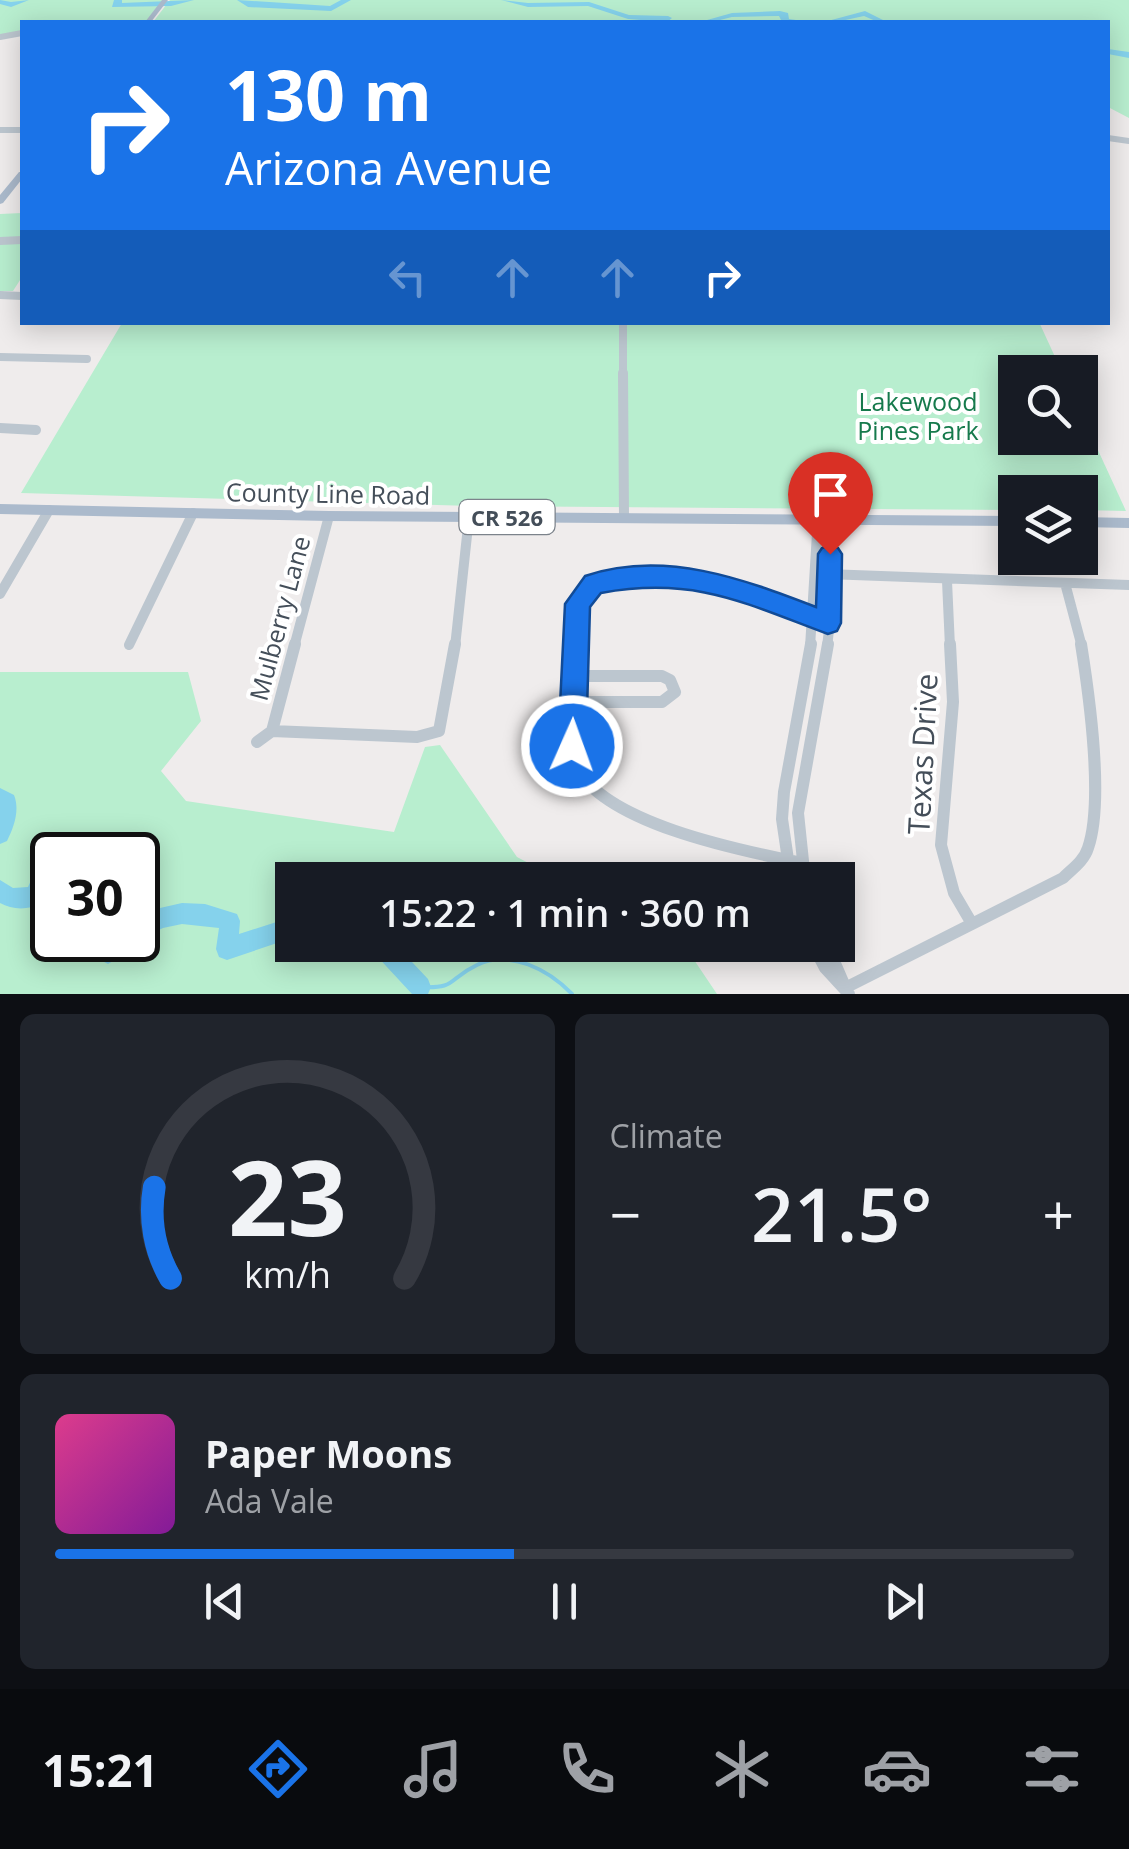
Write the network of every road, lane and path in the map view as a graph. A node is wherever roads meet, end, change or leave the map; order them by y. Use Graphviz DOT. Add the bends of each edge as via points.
graph roads {
  1 [pos="20,176"];
  2 [pos="0,201"];
  3 [pos="623,325"];
  4 [pos="0,357"];
  5 [pos="87,360"];
  6 [pos="0,428"];
  7 [pos="36,430"];
  8 [pos="0,509"];
  9 [pos="50,510"];
  10 [pos="193,513"];
  11 [pos="329,516"];
  12 [pos="624,516"];
  13 [pos="468,517"];
  14 [pos="818,518"];
  15 [pos="998,521"];
  16 [pos="1098,522"];
  17 [pos="1129,523"];
  18 [pos="816,574"];
  19 [pos="831,574"];
  20 [pos="947,581"];
  21 [pos="1065,583"];
  22 [pos="1129,585"];
  23 [pos="0,594"];
  24 [pos="813,617"];
  25 [pos="828,623"];
  26 [pos="129,646"];
  27 [pos="574,676"];
  28 [pos="573,702"];
  29 [pos="272,731"];
  30 [pos="257,742"];
  31 [pos="787,861"];
  32 [pos="794,862"];
  33 [pos="802,862"];
  34 [pos="972,922"];
  35 [pos="822,962"];
  36 [pos="835,962"];
  37 [pos="847,991"];
  1 -- 2 [label="main road"];
  3 -- 12 [label="street"];
  4 -- 5 [label="street"];
  6 -- 7 [label="street"];
  8 -- 9 [label="main road, County Line Road / CR 526"];
  9 -- 10 [label="main road, County Line Road / CR 526"];
  9 -- 23 [label="street"];
  10 -- 11 [label="main road, County Line Road / CR 526"];
  10 -- 26 [label="street"];
  11 -- 13 [label="main road, County Line Road / CR 526"];
  11 -- 29 [label="street, Mulberry Lane"];
  12 -- 13 [label="main road, County Line Road / CR 526"];
  12 -- 14 [label="main road, County Line Road / CR 526"];
  13 -- 29 [label="street" via="440,732 417,738"];
  14 -- 15 [label="main road, County Line Road / CR 526"];
  14 -- 18 [label="street"];
  14 -- 19 [label="street" via="829,534"];
  16 -- 17 [label="main road"];
  18 -- 19 [label="street"];
  18 -- 24 [label="street"];
  19 -- 20 [label="street"];
  19 -- 25 [label="street"];
  20 -- 21 [label="street"];
  20 -- 34 [label="street, Texas Drive" via="953,702 941,845 954,893"];
  21 -- 22 [label="street"];
  21 -- 34 [label="street" via="1080,636 1090,845 1062,878"];
  24 -- 25 [label="street"];
  24 -- 27 [label="street" via="697,578 609,579 594,584 578,604"];
  24 -- 31 [label="street" via="784,792"];
  25 -- 33 [label="street" via="824,686 798,806"];
  27 -- 28 [label="street"];
  27 -- 28 [label="street" via="662,676 675,692 662,702"];
  28 -- 31 [label="street" via="575,765 601,798 710,844"];
  29 -- 30 [label="street"];
  31 -- 32 [label="street"];
  34 -- 37 [label="street"];
  35 -- 37 [label="street"];
  36 -- 37 [label="street"];
}
